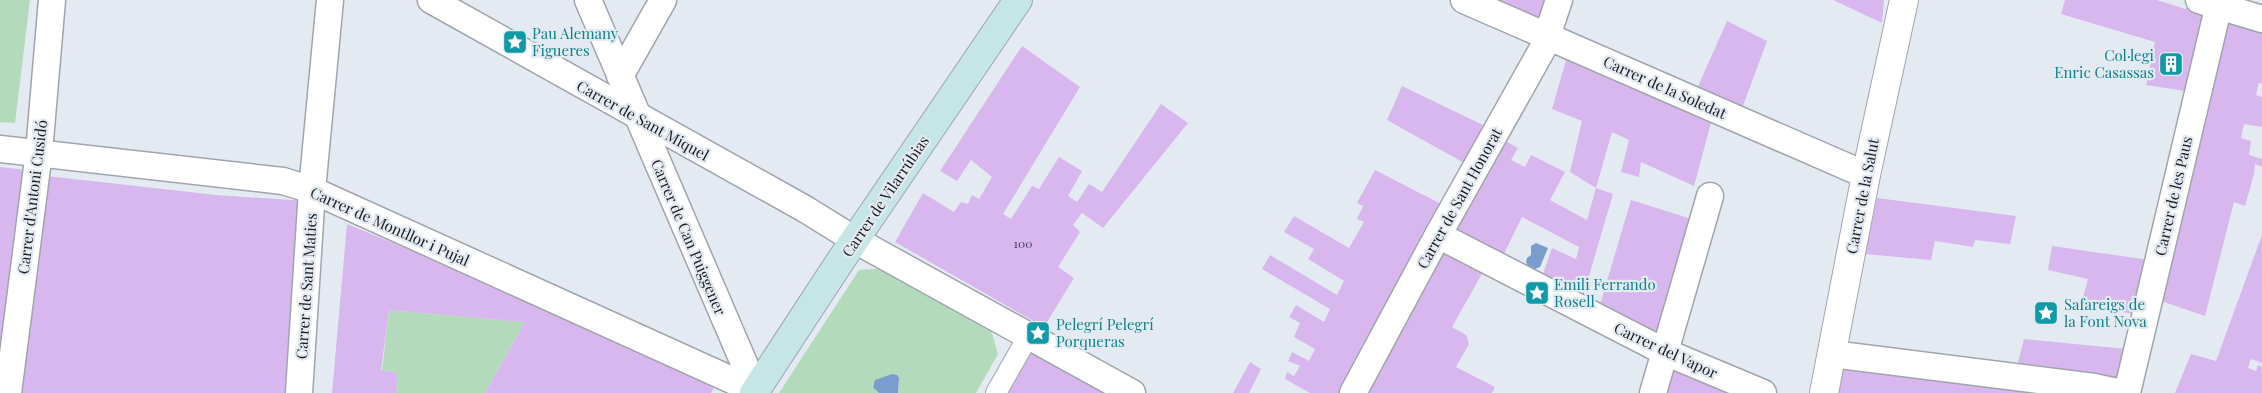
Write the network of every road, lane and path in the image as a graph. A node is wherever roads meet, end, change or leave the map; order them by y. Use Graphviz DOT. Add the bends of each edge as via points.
graph roads {
  1 [pos="52,0"];
  2 [pos="330,0"];
  3 [pos="432,0"];
  4 [pos="588,0"];
  5 [pos="663,0"];
  6 [pos="1018,0"];
  7 [pos="1464,0"];
  8 [pos="1559,0"];
  9 [pos="1904,0"];
  10 [pos="2212,2"];
  11 [pos="2262,19"];
  12 [pos="1548,36"];
  13 [pos="620,76"];
  14 [pos="637,117"];
  15 [pos="0,149"];
  16 [pos="39,152"];
  17 [pos="1866,176"];
  18 [pos="312,190"];
  19 [pos="1710,196"];
  20 [pos="1438,235"];
  21 [pos="855,240"];
  22 [pos="1029,336"];
  23 [pos="1665,352"];
  24 [pos="1832,354"];
  25 [pos="755,392"];
  26 [pos="8,393"];
  27 [pos="299,393"];
  28 [pos="996,393"];
  29 [pos="1132,393"];
  30 [pos="1353,393"];
  31 [pos="1653,393"];
  32 [pos="1763,393"];
  33 [pos="1824,393"];
  34 [pos="2122,393"];
  35 [pos="2127,393"];
  1 -- 16 [label="street, Carrer d'Antoni Cusidó"];
  2 -- 18 [label="street, Carrer de Sant Maties"];
  3 -- 14 [label="street, Carrer de Sant Miquel"];
  4 -- 13 [label="street, Carrer de Can Puiggener"];
  5 -- 13 [label="street"];
  6 -- 21 [label="main road, Carrer de Vilarrúbias"];
  7 -- 12 [label="street, Carrer de la Soledat"];
  8 -- 12 [label="street, Carrer de Sant Honorat"];
  9 -- 17 [label="street, Carrer de la Salut"];
  10 -- 11 [label="street"];
  10 -- 35 [label="street, Carrer de les Paus"];
  12 -- 17 [label="street, Carrer de la Soledat"];
  12 -- 20 [label="street, Carrer de Sant Honorat"];
  13 -- 14 [label="street, Carrer de Can Puiggener"];
  14 -- 21 [label="street, Carrer de Sant Miquel" via="806,209"];
  14 -- 25 [label="street, Carrer de Can Puiggener"];
  15 -- 16 [label="street, Carrer de Montllor i Pujal"];
  16 -- 18 [label="street, Carrer de Montllor i Pujal" via="283,181"];
  16 -- 26 [label="street, Carrer d'Antoni Cusidó"];
  17 -- 24 [label="street, Carrer de la Salut"];
  18 -- 25 [label="street, Carrer de Montllor i Pujal"];
  18 -- 27 [label="street, Carrer de Sant Maties"];
  19 -- 23 [label="street"];
  20 -- 23 [label="street, Carrer del Vapor"];
  20 -- 30 [label="street, Carrer de Sant Honorat"];
  21 -- 22 [label="street, Carrer de Sant Miquel"];
  21 -- 25 [label="main road, Carrer de Vilarrúbias"];
  22 -- 28 [label="street"];
  22 -- 29 [label="street, Carrer de Sant Miquel"];
  23 -- 31 [label="street"];
  23 -- 32 [label="street, Carrer del Vapor"];
  24 -- 33 [label="street, Carrer de la Salut"];
  24 -- 34 [label="street"];
}
